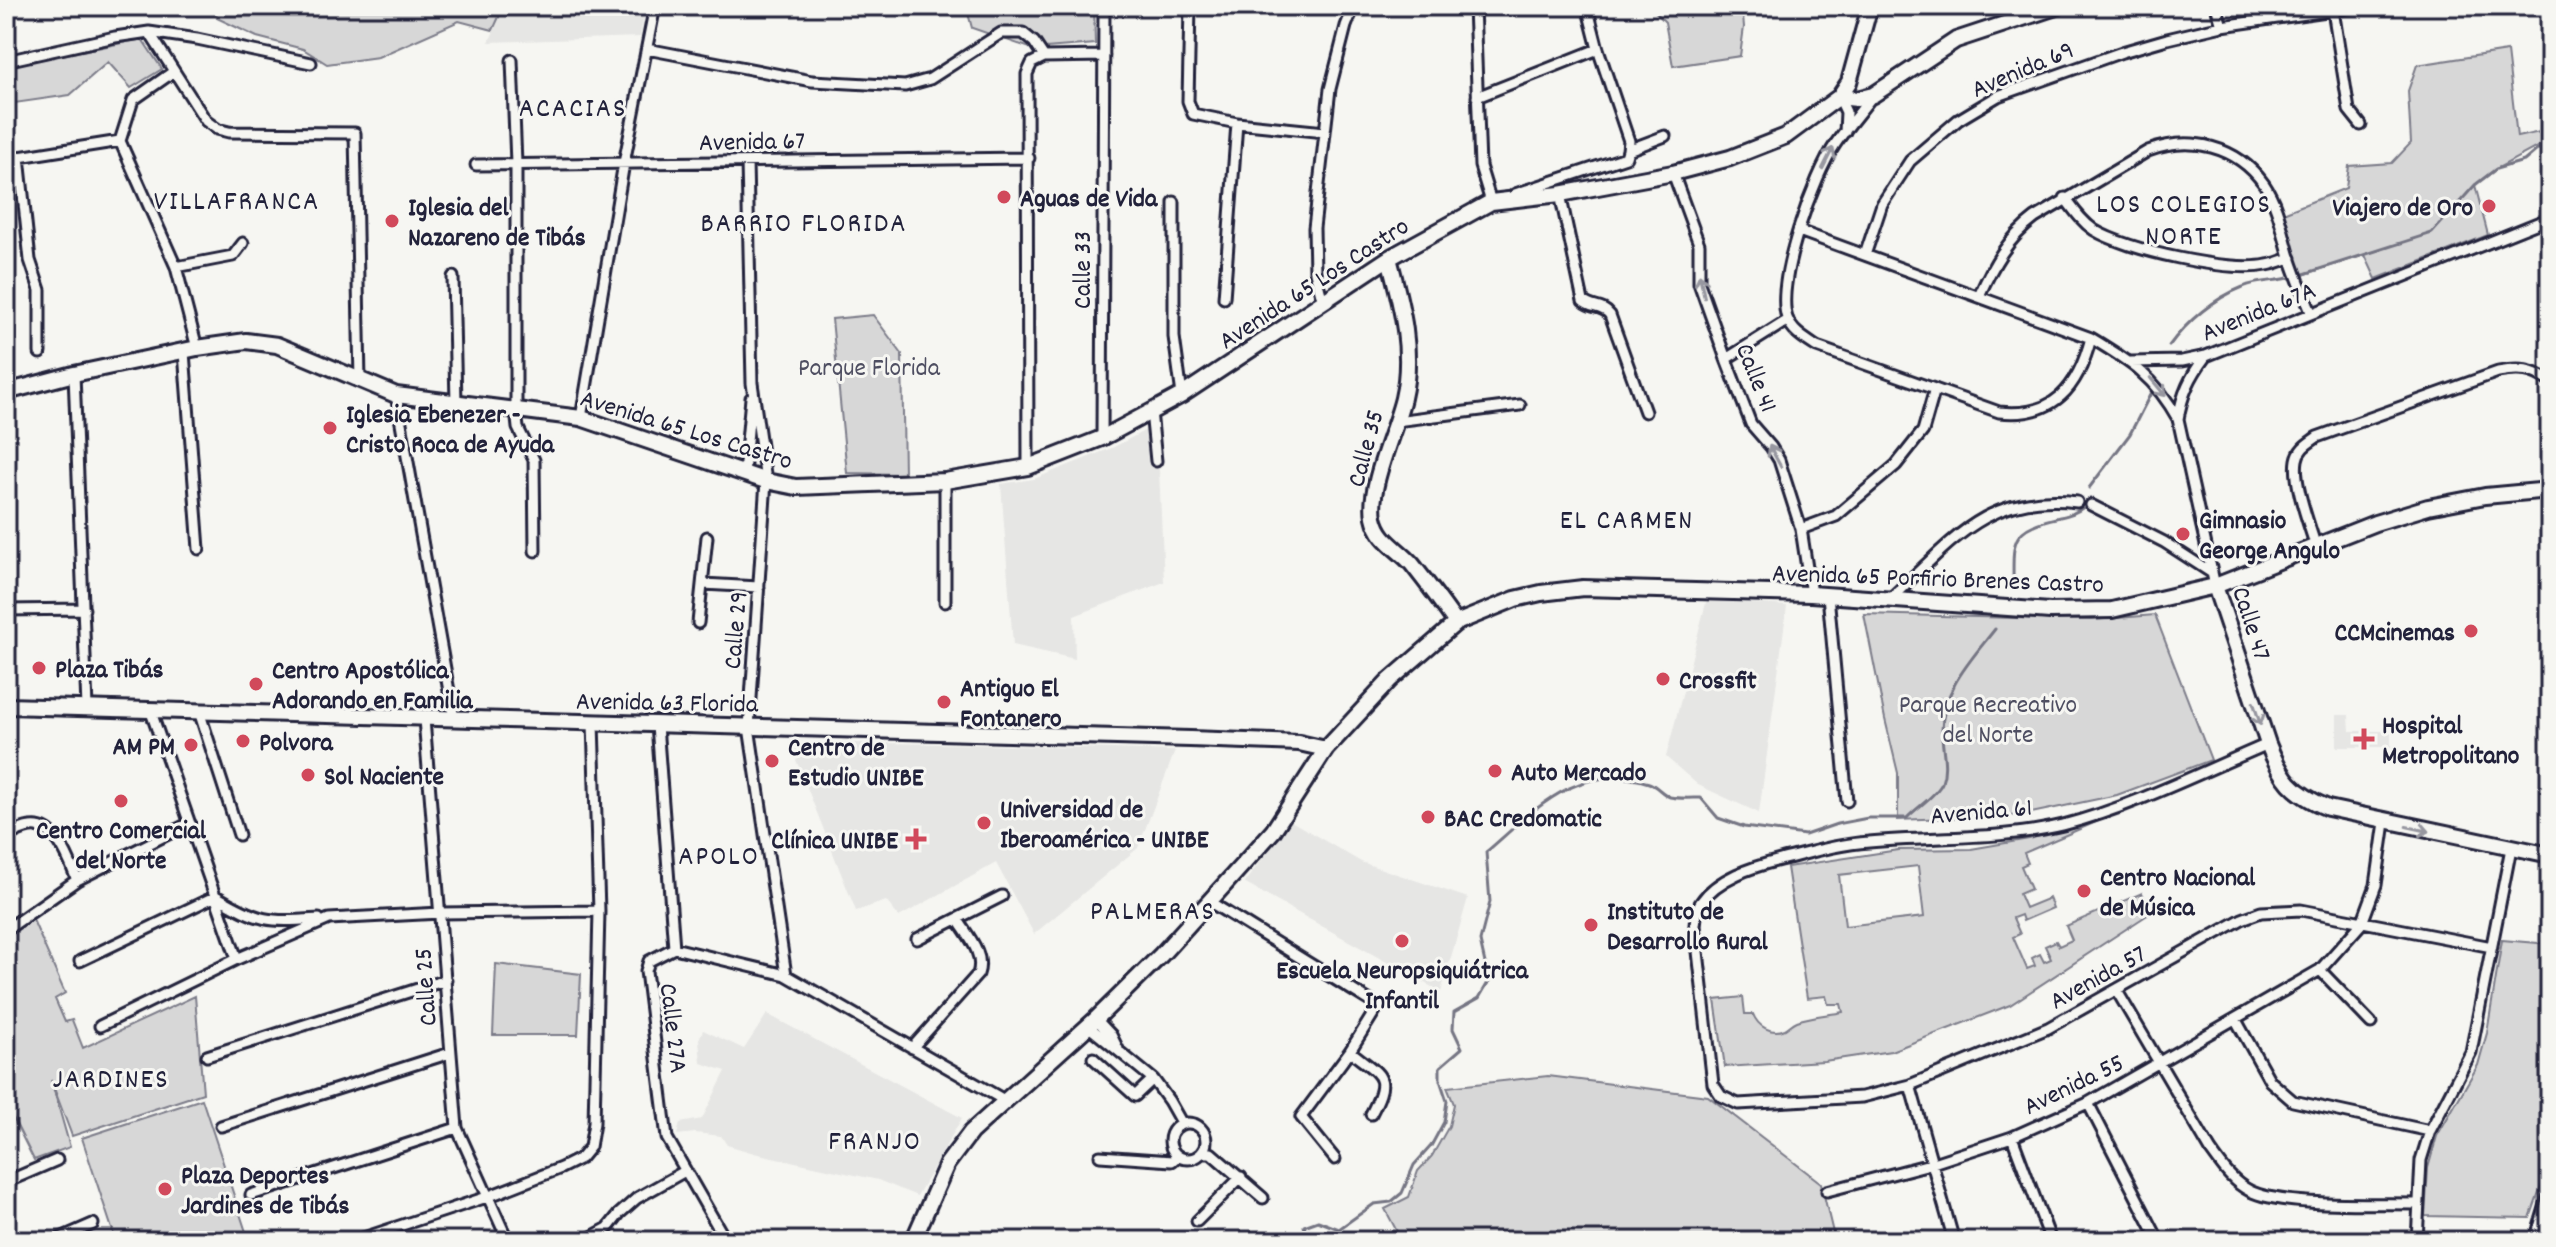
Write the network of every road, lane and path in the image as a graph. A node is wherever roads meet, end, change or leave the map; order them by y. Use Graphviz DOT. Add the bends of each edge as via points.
graph roads {
  1 [pos="655,6"];
  2 [pos="1104,6"];
  3 [pos="1190,6"];
  4 [pos="1354,6"];
  5 [pos="1474,6"];
  6 [pos="1587,6"];
  7 [pos="1870,6"];
  8 [pos="2059,6"];
  9 [pos="2216,6"];
  10 [pos="2362,6"];
  11 [pos="2333,10"];
  12 [pos="2222,26"];
  13 [pos="149,32"];
  14 [pos="647,49"];
  15 [pos="1598,49"];
  16 [pos="1104,56"];
  17 [pos="1044,57"];
  18 [pos="512,60"];
  19 [pos="6,61"];
  20 [pos="311,63"];
  21 [pos="173,72"];
  22 [pos="1873,95"];
  23 [pos="1477,97"];
  24 [pos="1839,97"];
  25 [pos="1237,123"];
  26 [pos="2361,125"];
  27 [pos="1325,132"];
  28 [pos="1845,132"];
  29 [pos="1665,136"];
  30 [pos="120,141"];
  31 [pos="1628,150"];
  32 [pos="1029,158"];
  33 [pos="747,162"];
  34 [pos="624,163"];
  35 [pos="516,164"];
  36 [pos="476,165"];
  37 [pos="1673,173"];
  38 [pos="1560,194"];
  39 [pos="2065,198"];
  40 [pos="1174,202"];
  41 [pos="1491,202"];
  42 [pos="2550,218"];
  43 [pos="1799,231"];
  44 [pos="243,243"];
  45 [pos="1865,255"];
  46 [pos="1389,258"];
  47 [pos="2292,263"];
  48 [pos="176,267"];
  49 [pos="453,277"];
  50 [pos="1979,296"];
  51 [pos="1224,298"];
  52 [pos="1323,302"];
  53 [pos="2311,312"];
  54 [pos="1788,320"];
  55 [pos="2091,338"];
  56 [pos="190,350"];
  57 [pos="40,353"];
  58 [pos="2206,356"];
  59 [pos="1726,359"];
  60 [pos="2131,362"];
  61 [pos="74,374"];
  62 [pos="360,381"];
  63 [pos="2550,382"];
  64 [pos="752,383"];
  65 [pos="1935,389"];
  66 [pos="6,392"];
  67 [pos="396,395"];
  68 [pos="1182,395"];
  69 [pos="456,403"];
  70 [pos="1520,405"];
  71 [pos="516,410"];
  72 [pos="1151,411"];
  73 [pos="1645,412"];
  74 [pos="581,418"];
  75 [pos="2178,419"];
  76 [pos="1396,421"];
  77 [pos="1102,438"];
  78 [pos="1156,461"];
  79 [pos="1028,467"];
  80 [pos="744,474"];
  81 [pos="766,481"];
  82 [pos="945,481"];
  83 [pos="2550,490"];
  84 [pos="2077,502"];
  85 [pos="2091,505"];
  86 [pos="1801,529"];
  87 [pos="707,537"];
  88 [pos="2316,547"];
  89 [pos="199,549"];
  90 [pos="535,551"];
  91 [pos="2214,580"];
  92 [pos="703,584"];
  93 [pos="759,587"];
  94 [pos="1811,594"];
  95 [pos="1828,595"];
  96 [pos="1890,599"];
  97 [pos="945,602"];
  98 [pos="84,609"];
  99 [pos="6,610"];
  100 [pos="698,623"];
  101 [pos="1456,623"];
  102 [pos="6,706"];
  103 [pos="87,708"];
  104 [pos="150,709"];
  105 [pos="199,711"];
  106 [pos="424,719"];
  107 [pos="454,719"];
  108 [pos="593,723"];
  109 [pos="657,725"];
  110 [pos="749,727"];
  111 [pos="1299,743"];
  112 [pos="2268,744"];
  113 [pos="1326,749"];
  114 [pos="1310,774"];
  115 [pos="1847,801"];
  116 [pos="2385,822"];
  117 [pos="190,823"];
  118 [pos="239,835"];
  119 [pos="6,837"];
  120 [pos="2511,848"];
  121 [pos="2550,855"];
  122 [pos="77,880"];
  123 [pos="216,896"];
  124 [pos="1002,896"];
  125 [pos="1210,902"];
  126 [pos="599,911"];
  127 [pos="440,913"];
  128 [pos="329,919"];
  129 [pos="958,920"];
  130 [pos="2362,923"];
  131 [pos="6,930"];
  132 [pos="917,939"];
  133 [pos="2492,947"];
  134 [pos="674,948"];
  135 [pos="237,959"];
  136 [pos="80,961"];
  137 [pos="2320,970"];
  138 [pos="786,975"];
  139 [pos="446,980"];
  140 [pos="2117,991"];
  141 [pos="2236,1020"];
  142 [pos="1092,1022"];
  143 [pos="2371,1023"];
  144 [pos="100,1026"];
  145 [pos="912,1048"];
  146 [pos="1350,1051"];
  147 [pos="450,1053"];
  148 [pos="207,1056"];
  149 [pos="1093,1058"];
  150 [pos="2160,1064"];
  151 [pos="1153,1079"];
  152 [pos="1910,1085"];
  153 [pos="1721,1096"];
  154 [pos="1004,1100"];
  155 [pos="2088,1103"];
  156 [pos="1371,1114"];
  157 [pos="1182,1124"];
  158 [pos="221,1126"];
  159 [pos="457,1128"];
  160 [pos="2430,1131"];
  161 [pos="2012,1137"];
  162 [pos="1202,1153"];
  163 [pos="1100,1156"];
  164 [pos="1178,1156"];
  165 [pos="1335,1159"];
  166 [pos="57,1160"];
  167 [pos="1930,1164"];
  168 [pos="685,1171"];
  169 [pos="1241,1177"];
  170 [pos="6,1182"];
  171 [pos="1827,1191"];
  172 [pos="2550,1191"];
  173 [pos="251,1195"];
  174 [pos="487,1197"];
  175 [pos="1263,1198"];
  176 [pos="2417,1204"];
  177 [pos="1197,1221"];
  178 [pos="93,1224"];
  179 [pos="608,1228"];
  180 [pos="54,1241"];
  181 [pos="354,1241"];
  182 [pos="508,1241"];
  183 [pos="584,1241"];
  184 [pos="613,1241"];
  185 [pos="726,1241"];
  186 [pos="913,1241"];
  187 [pos="1954,1241"];
  188 [pos="2051,1241"];
  189 [pos="2159,1241"];
  190 [pos="2417,1241"];
  191 [pos="2535,1241"];
  1 -- 14 [label="street"];
  2 -- 16 [label="street, Calle 33"];
  3 -- 25 [label="street" via="1190,111"];
  4 -- 27 [label="street" via="1330,89"];
  5 -- 23 [label="street"];
  6 -- 15 [label="street"];
  7 -- 24 [label="main road" via="1849,82"];
  8 -- 22 [label="main road" via="1956,40"];
  9 -- 12 [label="street"];
  10 -- 11 [label="street, Avenida 69"];
  11 -- 12 [label="street, Avenida 69"];
  11 -- 26 [label="street" via="2349,110"];
  12 -- 45 [label="street, Avenida 69" via="2122,52 1998,96 1958,120 1910,161 1882,204"];
  13 -- 19 [label="street"];
  13 -- 20 [label="street"];
  13 -- 21 [label="street"];
  14 -- 17 [label="street" via="812,81 905,86 930,79 1001,33 1023,33"];
  14 -- 34 [label="street"];
  15 -- 23 [label="street"];
  15 -- 31 [label="street"];
  16 -- 17 [label="street"];
  16 -- 77 [label="street, Calle 33"];
  17 -- 32 [label="street" via="1032,63 1027,74"];
  18 -- 35 [label="street"];
  21 -- 30 [label="street" via="133,100"];
  21 -- 62 [label="street" via="217,129 355,133"];
  22 -- 24 [label="main road"];
  22 -- 28 [label="street"];
  23 -- 41 [label="street" via="1480,166"];
  24 -- 28 [label="street" via="1846,112"];
  24 -- 37 [label="main road" via="1765,146"];
  25 -- 27 [label="street"];
  25 -- 51 [label="street"];
  27 -- 52 [label="street" via="1314,228 1315,272"];
  43 -- 28 [label="street, one-way" via="1816,181"];
  29 -- 31 [label="street"];
  30 -- 48 [label="street"];
  30 -- 57 [label="street" via="19,157 30,260 40,290"];
  31 -- 41 [label="street" via="1626,157"];
  32 -- 33 [label="street, Avenida 67"];
  32 -- 79 [label="street"];
  33 -- 34 [label="street, Avenida 67"];
  33 -- 64 [label="street, Calle 29"];
  34 -- 35 [label="street, Avenida 67"];
  34 -- 74 [label="street"];
  35 -- 36 [label="street, Avenida 67"];
  35 -- 71 [label="street"];
  37 -- 38 [label="main road"];
  59 -- 37 [label="street, Calle 41, one-way" via="1699,283 1699,244"];
  38 -- 41 [label="main road"];
  38 -- 73 [label="street" via="1583,301 1610,315"];
  39 -- 47 [label="street" via="2093,229 2122,244 2223,265"];
  39 -- 47 [label="street" via="2168,143 2205,145 2242,163 2265,185"];
  39 -- 50 [label="street" via="2019,231"];
  40 -- 68 [label="street" via="1174,337"];
  41 -- 46 [label="main road, Avenida 65 Los Castro"];
  42 -- 53 [label="street, Avenida 67A"];
  43 -- 45 [label="street"];
  43 -- 54 [label="street" via="1785,277"];
  44 -- 48 [label="street" via="233,256"];
  45 -- 50 [label="street"];
  46 -- 52 [label="main road, Avenida 65 Los Castro"];
  46 -- 76 [label="main road, Calle 35" via="1408,366"];
  47 -- 53 [label="street"];
  48 -- 56 [label="street"];
  49 -- 69 [label="street"];
  50 -- 55 [label="street"];
  52 -- 68 [label="main road, Avenida 65 Los Castro"];
  53 -- 58 [label="street, Avenida 67A"];
  54 -- 59 [label="street"];
  54 -- 65 [label="street" via="1817,347"];
  55 -- 60 [label="street"];
  55 -- 65 [label="street" via="2083,367 2066,391 2042,408 2022,414 1999,412"];
  56 -- 61 [label="main road, Avenida 65 Los Castro"];
  56 -- 62 [label="main road, Avenida 65 Los Castro" via="246,341 277,345"];
  56 -- 89 [label="street"];
  58 -- 60 [label="street, Avenida 67A"];
  58 -- 75 [label="street, Calle 47" via="2182,395"];
  86 -- 59 [label="street, Calle 41, one-way" via="1779,460 1751,424"];
  60 -- 75 [label="street, Calle 47, one-way" via="2150,377"];
  61 -- 66 [label="main road, Avenida 65 Los Castro"];
  61 -- 98 [label="street"];
  62 -- 67 [label="main road, Avenida 65 Los Castro"];
  63 -- 88 [label="street" via="2535,372 2498,372 2317,437 2297,459"];
  64 -- 80 [label="street, Calle 29"];
  64 -- 81 [label="street, Calle 29"];
  65 -- 86 [label="street" via="1923,431 1896,465 1836,516"];
  67 -- 69 [label="main road, Avenida 65 Los Castro"];
  67 -- 107 [label="street"];
  68 -- 72 [label="main road, Avenida 65 Los Castro"];
  69 -- 71 [label="main road, Avenida 65 Los Castro"];
  70 -- 76 [label="street"];
  71 -- 74 [label="main road, Avenida 65 Los Castro"];
  71 -- 90 [label="street" via="518,428 534,460"];
  72 -- 77 [label="main road, Avenida 65 Los Castro"];
  72 -- 78 [label="street"];
  74 -- 80 [label="main road, Avenida 65 Los Castro"];
  75 -- 91 [label="street, Calle 47"];
  76 -- 101 [label="main road, Calle 35" via="1375,490 1374,517 1393,549 1408,560"];
  77 -- 79 [label="main road, Avenida 65 Los Castro"];
  79 -- 82 [label="main road, Avenida 65 Los Castro"];
  80 -- 81 [label="main road, Avenida 65 Los Castro"];
  81 -- 82 [label="main road, Avenida 65 Los Castro" via="796,487"];
  81 -- 93 [label="street, Calle 29"];
  82 -- 97 [label="street"];
  83 -- 88 [label="main road, Avenida 65 Porfirio Brenes Castro" via="2428,507"];
  84 -- 96 [label="street" via="2038,500 1991,512"];
  85 -- 91 [label="street" via="2164,542"];
  86 -- 94 [label="street, Calle 41"];
  87 -- 92 [label="street"];
  88 -- 91 [label="main road, Avenida 65 Porfirio Brenes Castro"];
  91 -- 96 [label="main road, Avenida 65 Porfirio Brenes Castro" via="2112,610 2050,611"];
  91 -- 112 [label="main road, Calle 47, one-way"];
  92 -- 93 [label="street"];
  92 -- 100 [label="street"];
  93 -- 110 [label="street, Calle 29"];
  94 -- 95 [label="main road, Avenida 65 Porfirio Brenes Castro"];
  94 -- 101 [label="main road, Avenida 65 Porfirio Brenes Castro" via="1574,589 1515,599"];
  95 -- 96 [label="main road, Avenida 65 Porfirio Brenes Castro"];
  95 -- 115 [label="street"];
  98 -- 99 [label="street"];
  98 -- 103 [label="street"];
  101 -- 113 [label="main road, Avenida 65 Porfirio Brenes Castro" via="1390,680"];
  102 -- 103 [label="main road, Avenida 63 Florida"];
  103 -- 104 [label="main road, Avenida 63 Florida"];
  104 -- 105 [label="main road, Avenida 63 Florida"];
  104 -- 117 [label="street"];
  105 -- 106 [label="main road, Avenida 63 Florida"];
  105 -- 118 [label="street"];
  106 -- 107 [label="main road, Avenida 63 Florida"];
  106 -- 127 [label="street, Calle 25"];
  107 -- 108 [label="main road, Avenida 63 Florida"];
  108 -- 109 [label="main road, Avenida 63 Florida"];
  108 -- 126 [label="street"];
  109 -- 110 [label="main road, Avenida 63 Florida"];
  109 -- 134 [label="street, Calle 27A"];
  110 -- 111 [label="main road, Avenida 63 Florida"];
  110 -- 138 [label="street, Calle 29"];
  111 -- 113 [label="main road, Avenida 63 Florida"];
  111 -- 114 [label="main road"];
  112 -- 116 [label="main road, Calle 47" via="2292,788 2328,808"];
  112 -- 153 [label="street, Avenida 61" via="2076,821 2030,832 1866,842 1815,851 1740,873 1714,888 1698,905 1695,925 1713,1084"];
  113 -- 114 [label="main road, Avenida 65 Porfirio Brenes Castro"];
  114 -- 125 [label="main road, Avenida 65 Porfirio Brenes Castro" via="1273,831"];
  116 -- 120 [label="main road, one-way"];
  116 -- 130 [label="street" via="2376,885"];
  117 -- 122 [label="street"];
  117 -- 123 [label="street"];
  119 -- 122 [label="street" via="42,827 67,855"];
  120 -- 121 [label="main road"];
  120 -- 133 [label="street"];
  122 -- 131 [label="street"];
  123 -- 128 [label="street" via="261,919"];
  123 -- 135 [label="street"];
  123 -- 136 [label="street"];
  124 -- 129 [label="street"];
  125 -- 142 [label="main road, Avenida 65 Porfirio Brenes Castro"];
  125 -- 146 [label="street" via="1378,1006"];
  126 -- 127 [label="street"];
  126 -- 174 [label="street" via="590,1147 561,1168"];
  127 -- 128 [label="street"];
  127 -- 139 [label="street, Calle 25"];
  128 -- 135 [label="street"];
  129 -- 132 [label="street"];
  129 -- 145 [label="street" via="981,967"];
  130 -- 133 [label="street, Avenida 57"];
  130 -- 137 [label="street, Avenida 55"];
  130 -- 140 [label="street, Avenida 57" via="2301,910 2261,912"];
  133 -- 160 [label="street" via="2471,1052"];
  134 -- 138 [label="street"];
  134 -- 168 [label="street, Calle 27A" via="649,961 646,971 667,1138"];
  135 -- 144 [label="street"];
  137 -- 141 [label="street, Avenida 55"];
  137 -- 143 [label="street"];
  138 -- 145 [label="street"];
  139 -- 147 [label="street, Calle 25"];
  139 -- 148 [label="street"];
  140 -- 150 [label="street"];
  140 -- 152 [label="street, Avenida 57" via="2048,1028"];
  141 -- 150 [label="street, Avenida 55"];
  141 -- 160 [label="street" via="2270,1081 2293,1101"];
  142 -- 151 [label="street"];
  142 -- 154 [label="main road, Avenida 65 Porfirio Brenes Castro"];
  145 -- 154 [label="street"];
  146 -- 156 [label="street" via="1383,1081"];
  146 -- 165 [label="street" via="1301,1117"];
  147 -- 158 [label="street"];
  147 -- 159 [label="street, Calle 25"];
  149 -- 151 [label="street" via="1135,1096"];
  150 -- 155 [label="street, Avenida 55"];
  150 -- 176 [label="street" via="2227,1174 2250,1191 2279,1199"];
  151 -- 157 [label="street"];
  152 -- 153 [label="street, Avenida 57" via="1862,1097 1768,1104 1738,1104"];
  152 -- 167 [label="street"];
  154 -- 186 [label="main road, Avenida 65 Porfirio Brenes Castro" via="947,1164"];
  155 -- 161 [label="street, Avenida 55"];
  155 -- 189 [label="street"];
  157 -- 162 [label="street" via="1195,1124 1204,1133"];
  157 -- 164 [label="street" via="1171,1136"];
  159 -- 173 [label="street"];
  159 -- 174 [label="street, Calle 25"];
  160 -- 176 [label="street"];
  161 -- 167 [label="street, Avenida 55"];
  161 -- 188 [label="street"];
  162 -- 164 [label="street" via="1193,1159"];
  162 -- 169 [label="street" via="1211,1153"];
  163 -- 164 [label="street" via="1172,1161"];
  166 -- 170 [label="street"];
  167 -- 171 [label="street, Avenida 55"];
  167 -- 187 [label="street"];
  168 -- 179 [label="street" via="637,1198"];
  168 -- 185 [label="street, Calle 27A"];
  169 -- 175 [label="street"];
  169 -- 177 [label="street"];
  172 -- 191 [label="street"];
  174 -- 181 [label="street"];
  174 -- 182 [label="street, Calle 25"];
  176 -- 190 [label="street"];
  178 -- 180 [label="street"];
  179 -- 183 [label="street"];
  179 -- 184 [label="street"];
}
